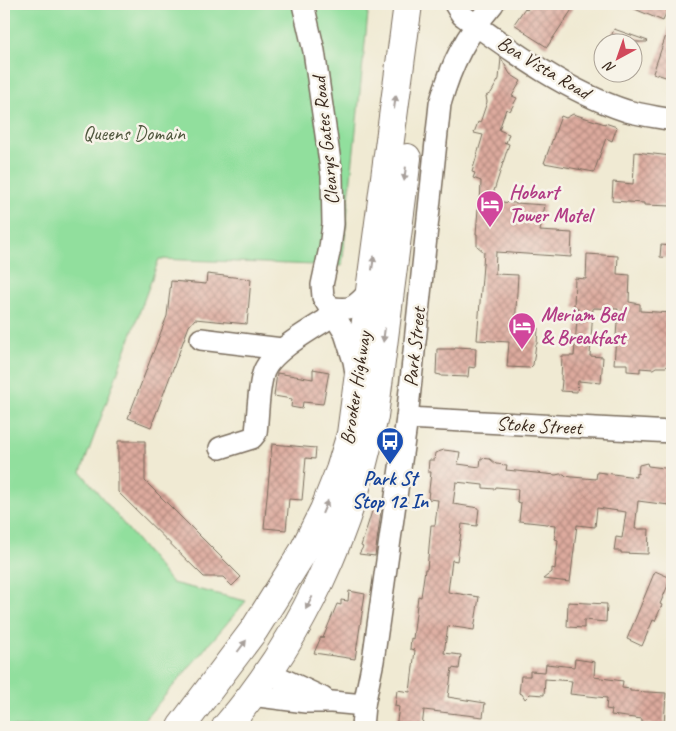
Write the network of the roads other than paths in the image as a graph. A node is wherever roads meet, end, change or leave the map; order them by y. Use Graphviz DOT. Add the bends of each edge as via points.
graph roads {
  1 [pos="303,4"];
  2 [pos="408,4"];
  3 [pos="426,4"];
  4 [pos="492,4"];
  5 [pos="466,17"];
  6 [pos="672,120"];
  7 [pos="370,292"];
  8 [pos="331,311"];
  9 [pos="201,339"];
  10 [pos="282,349"];
  11 [pos="357,383"];
  12 [pos="407,418"];
  13 [pos="672,432"];
  14 [pos="220,448"];
  15 [pos="290,638"];
  16 [pos="268,672"];
  17 [pos="302,688"];
  18 [pos="251,695"];
  19 [pos="332,702"];
  20 [pos="364,705"];
  21 [pos="181,727"];
  22 [pos="187,727"];
  23 [pos="226,727"];
  24 [pos="362,727"];
  1 -- 8 [label="street, Clearys Gates Road" via="314,51 332,176 333,224 322,285 323,297"];
  7 -- 2 [label="highway, Brooker Highway, one-way"];
  3 -- 15 [label="highway, Brooker Highway, one-way" via="369,443 327,568"];
  4 -- 5 [label="street, Park Street"];
  5 -- 6 [label="street, Boa Vista Road" via="516,53 591,97 629,111"];
  5 -- 12 [label="street, Park Street" via="459,52 440,104"];
  7 -- 8 [label="street" via="350,308"];
  7 -- 11 [label="highway, Brooker Highway"];
  8 -- 10 [label="street"];
  8 -- 11 [label="street, Clearys Gates Road" via="345,333"];
  9 -- 10 [label="street"];
  10 -- 14 [label="street" via="263,373 256,432 252,438"];
  21 -- 11 [label="highway, Brooker Highway, one-way" via="254,630 303,552 340,470 351,434"];
  12 -- 13 [label="street, Stoke Street"];
  12 -- 20 [label="street, Park Street"];
  15 -- 16 [label="highway, Brooker Highway"];
  15 -- 17 [label="street" via="286,668 293,681"];
  16 -- 17 [label="street"];
  16 -- 18 [label="highway, Brooker Highway"];
  16 -- 22 [label="highway" via="238,677"];
  17 -- 19 [label="street"];
  18 -- 19 [label="street"];
  18 -- 23 [label="highway, Brooker Highway"];
  19 -- 20 [label="street"];
  20 -- 24 [label="street, Park Street"];
}
